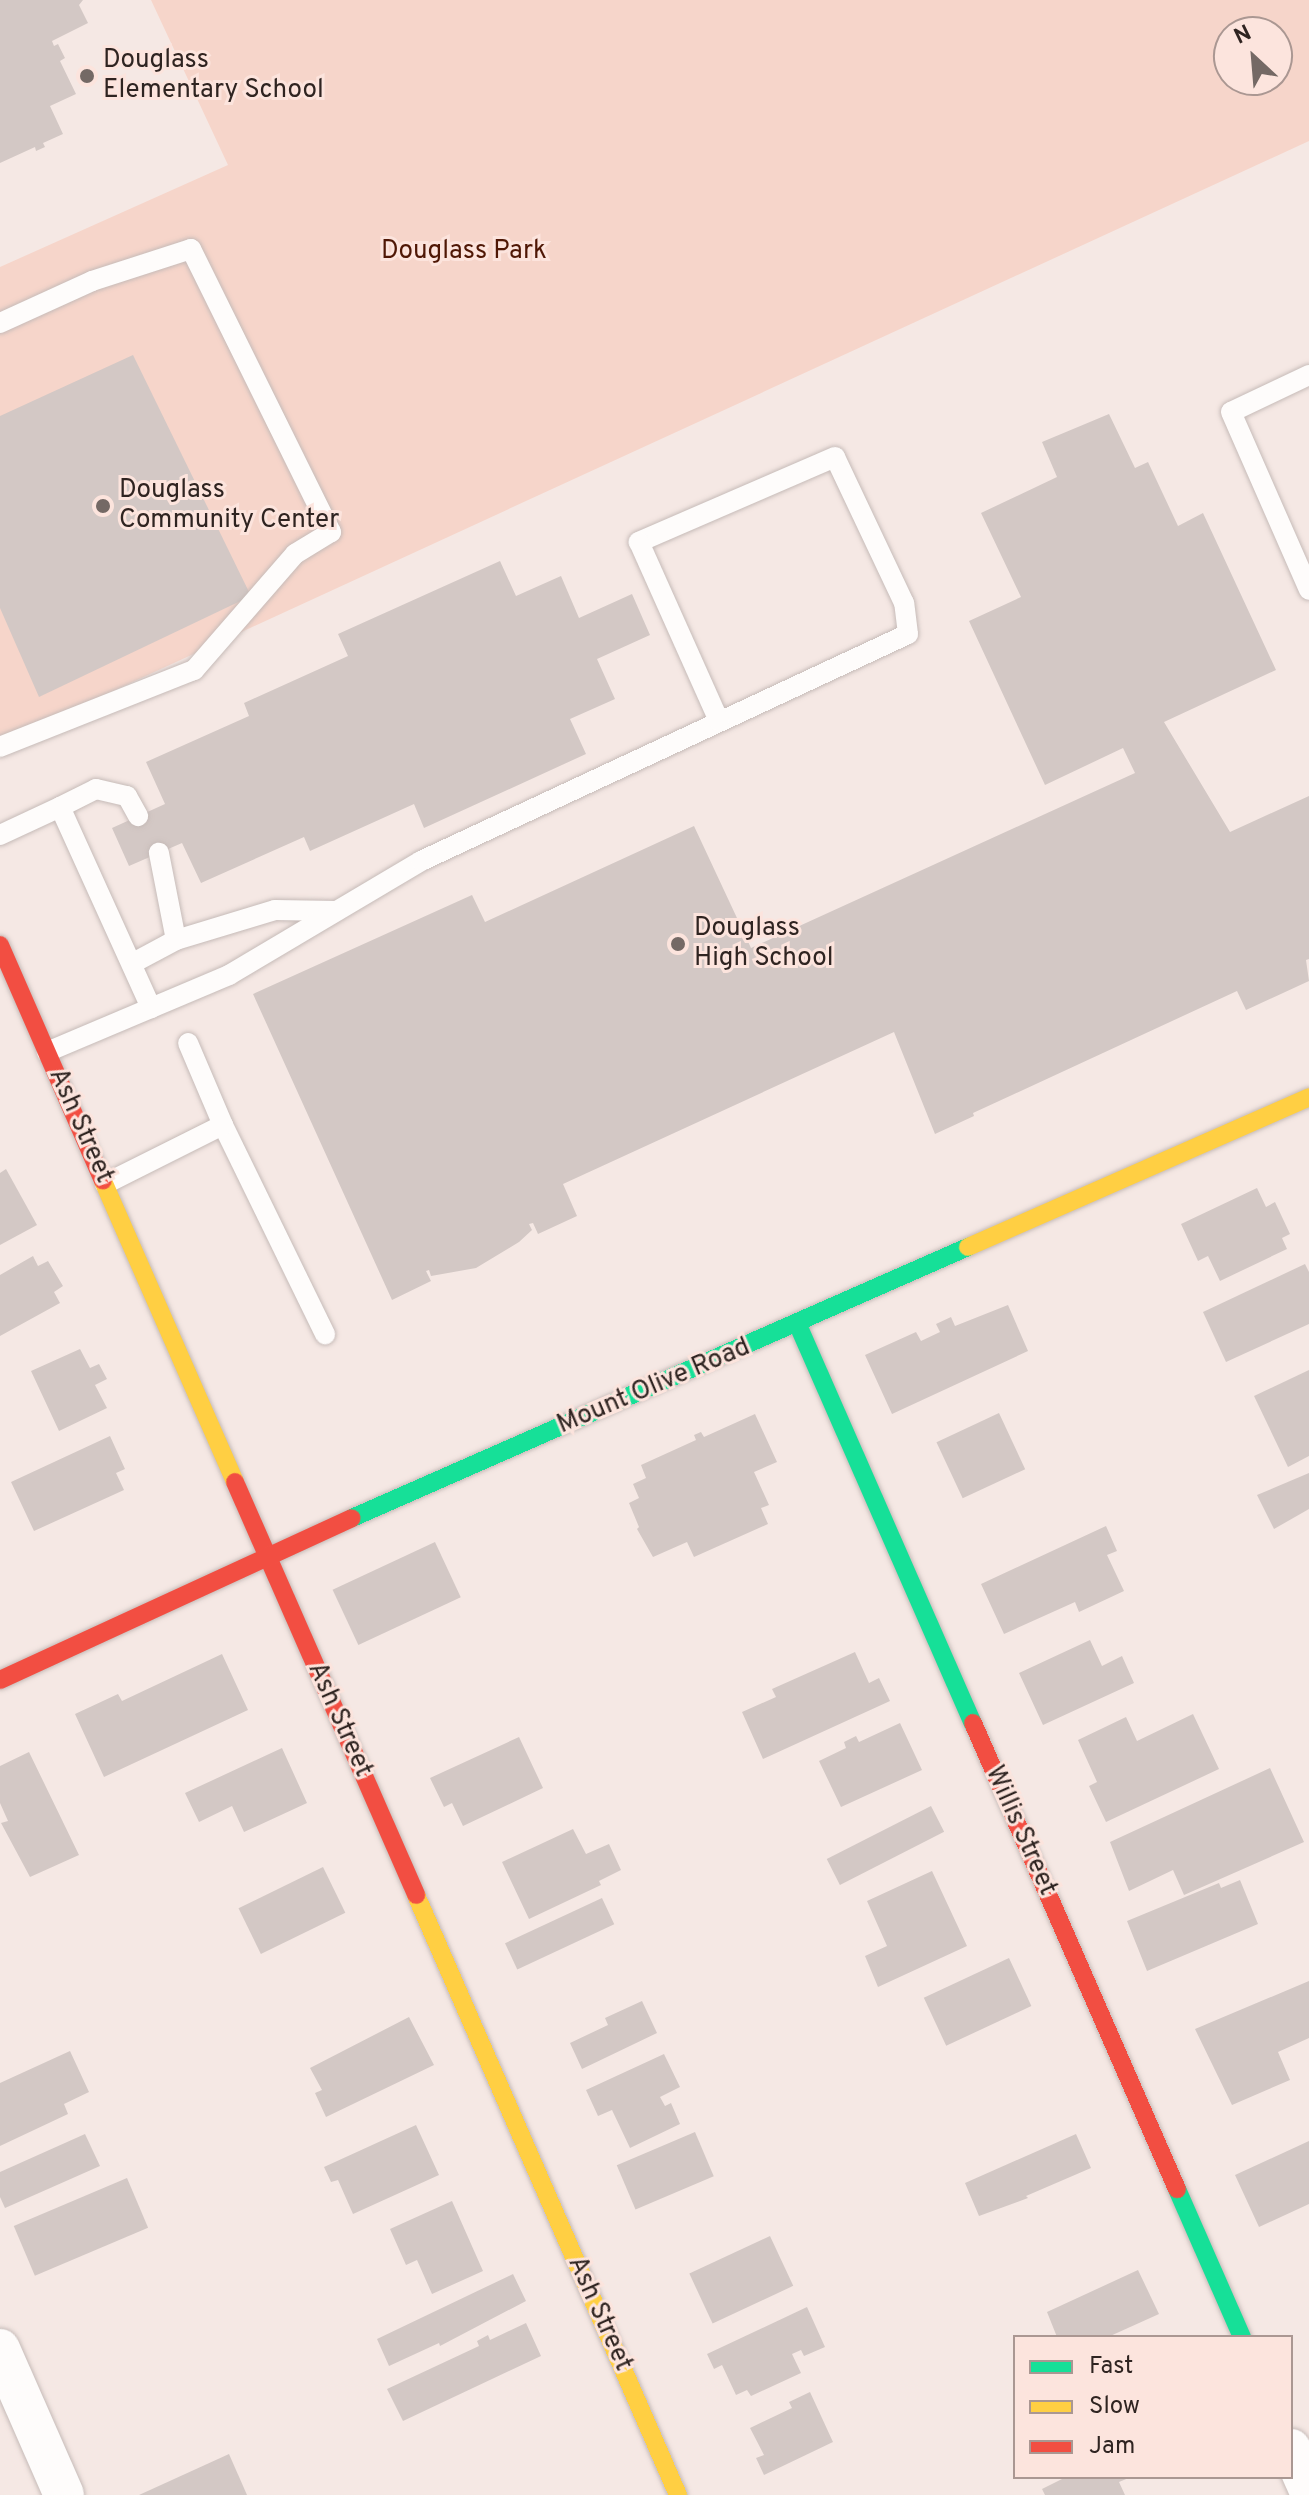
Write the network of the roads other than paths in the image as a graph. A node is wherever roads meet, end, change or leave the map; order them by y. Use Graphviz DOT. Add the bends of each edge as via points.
graph roads {
  1 [pos="0,323"];
  2 [pos="1309,375"];
  3 [pos="1309,590"];
  4 [pos="719,721"];
  5 [pos="0,747"];
  6 [pos="60,807"];
  7 [pos="138,816"];
  8 [pos="0,835"];
  9 [pos="159,853"];
  10 [pos="336,912"];
  11 [pos="176,940"];
  12 [pos="0,945"];
  13 [pos="133,963"];
  14 [pos="151,1008"];
  15 [pos="188,1043"];
  16 [pos="47,1052"];
  17 [pos="1309,1097"];
  18 [pos="223,1125"];
  19 [pos="105,1184"];
  20 [pos="798,1325"];
  21 [pos="325,1334"];
  22 [pos="267,1555"];
  23 [pos="0,1680"];
  24 [pos="1241,2335"];
  25 [pos="0,2349"];
  26 [pos="1293,2454"];
  27 [pos="1309,2490"];
  28 [pos="64,2495"];
  29 [pos="678,2495"];
  1 -- 5 [label="lane" via="92,281 191,249 331,532 295,554 194,670"];
  2 -- 3 [label="lane" via="1231,412"];
  4 -- 4 [label="lane" via="908,634 904,603 835,457 639,542"];
  4 -- 10 [label="lane" via="421,861"];
  6 -- 7 [label="lane" via="96,789 127,796"];
  6 -- 8 [label="lane"];
  6 -- 13 [label="lane"];
  9 -- 11 [label="lane"];
  10 -- 11 [label="lane" via="275,910"];
  10 -- 14 [label="lane" via="229,975"];
  11 -- 13 [label="lane"];
  12 -- 16 [label="street, Ash Street"];
  13 -- 14 [label="lane"];
  14 -- 16 [label="lane"];
  15 -- 18 [label="lane"];
  16 -- 19 [label="street, Ash Street"];
  17 -- 20 [label="street, Mount Olive Road"];
  18 -- 19 [label="lane"];
  18 -- 21 [label="lane"];
  19 -- 22 [label="street, Ash Street"];
  20 -- 22 [label="street, Mount Olive Road"];
  20 -- 24 [label="street, Willis Street"];
  22 -- 23 [label="street, Mount Olive Road"];
  22 -- 29 [label="street, Ash Street"];
  25 -- 28 [label="street"];
  26 -- 27 [label="street"];
}
